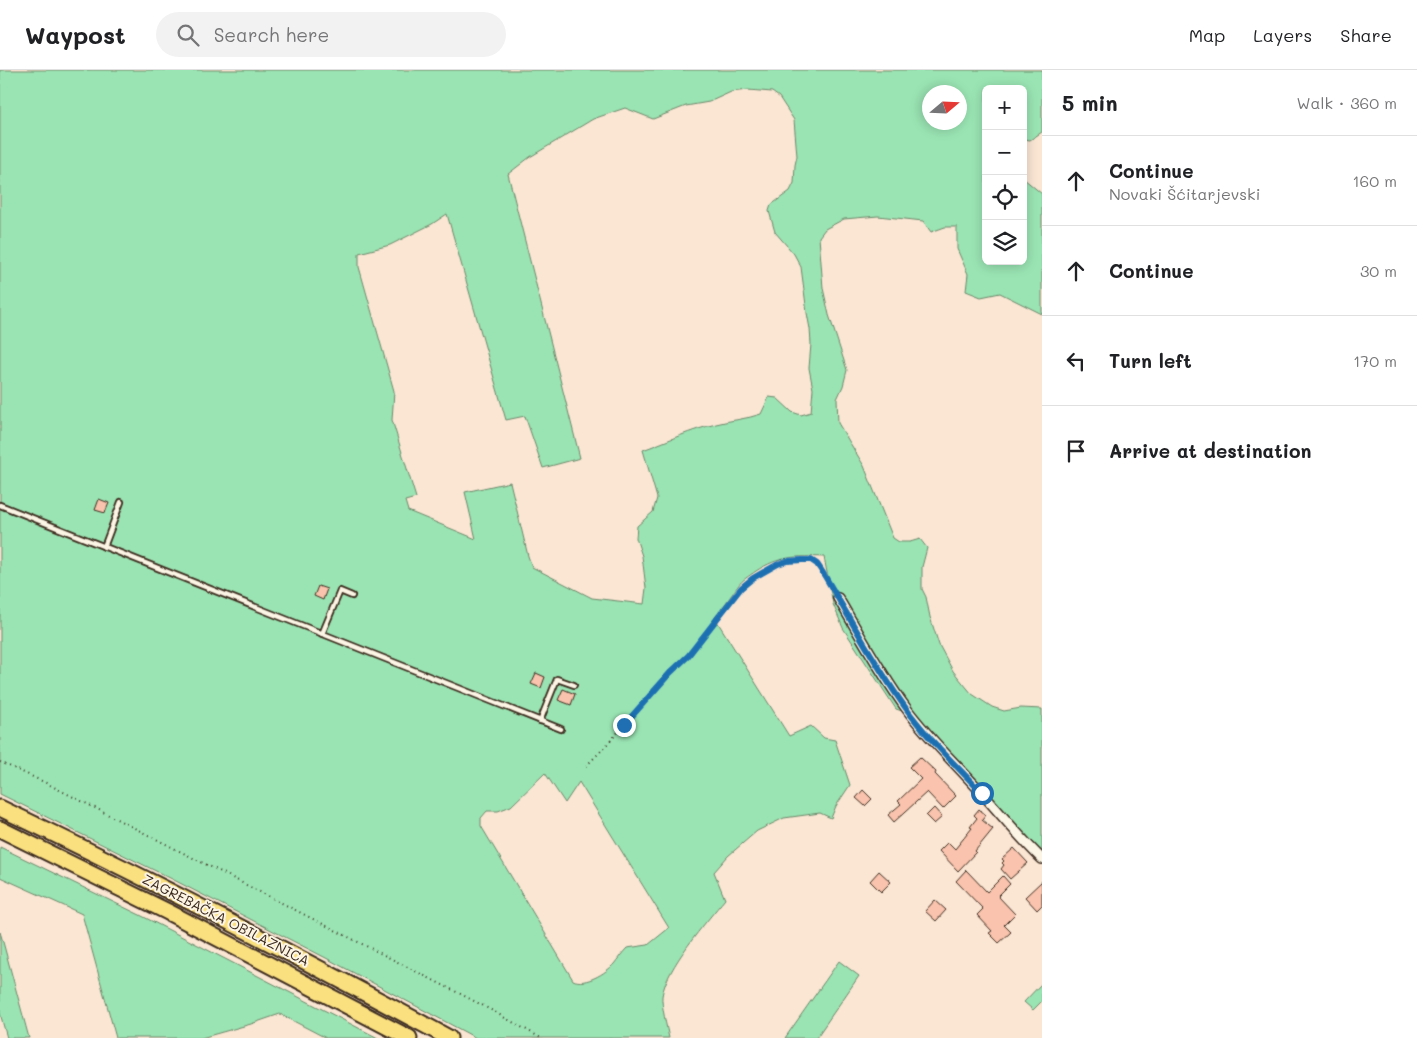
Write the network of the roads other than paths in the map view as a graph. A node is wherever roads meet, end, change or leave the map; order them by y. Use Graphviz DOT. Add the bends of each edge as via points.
graph roads {
  1 [pos="122,502"];
  2 [pos="0,505"];
  3 [pos="104,547"];
  4 [pos="352,596"];
  5 [pos="838,598"];
  6 [pos="322,634"];
  7 [pos="574,685"];
  8 [pos="540,721"];
  9 [pos="561,729"];
  10 [pos="0,808"];
  11 [pos="0,829"];
  12 [pos="1042,859"];
  13 [pos="408,1038"];
  14 [pos="449,1038"];
  1 -- 3 [label="lane"];
  2 -- 3 [label="lane"];
  3 -- 6 [label="lane"];
  4 -- 6 [label="lane" via="340,591"];
  5 -- 12 [label="street" via="887,680 920,726"];
  6 -- 8 [label="lane"];
  7 -- 8 [label="lane" via="557,678"];
  8 -- 9 [label="lane"];
  10 -- 14 [label="highway, ZAGREBAČKA OBILAZNICA" via="174,893"];
  11 -- 13 [label="highway, ZAGREBAČKA OBILAZNICA" via="168,912"];
}
